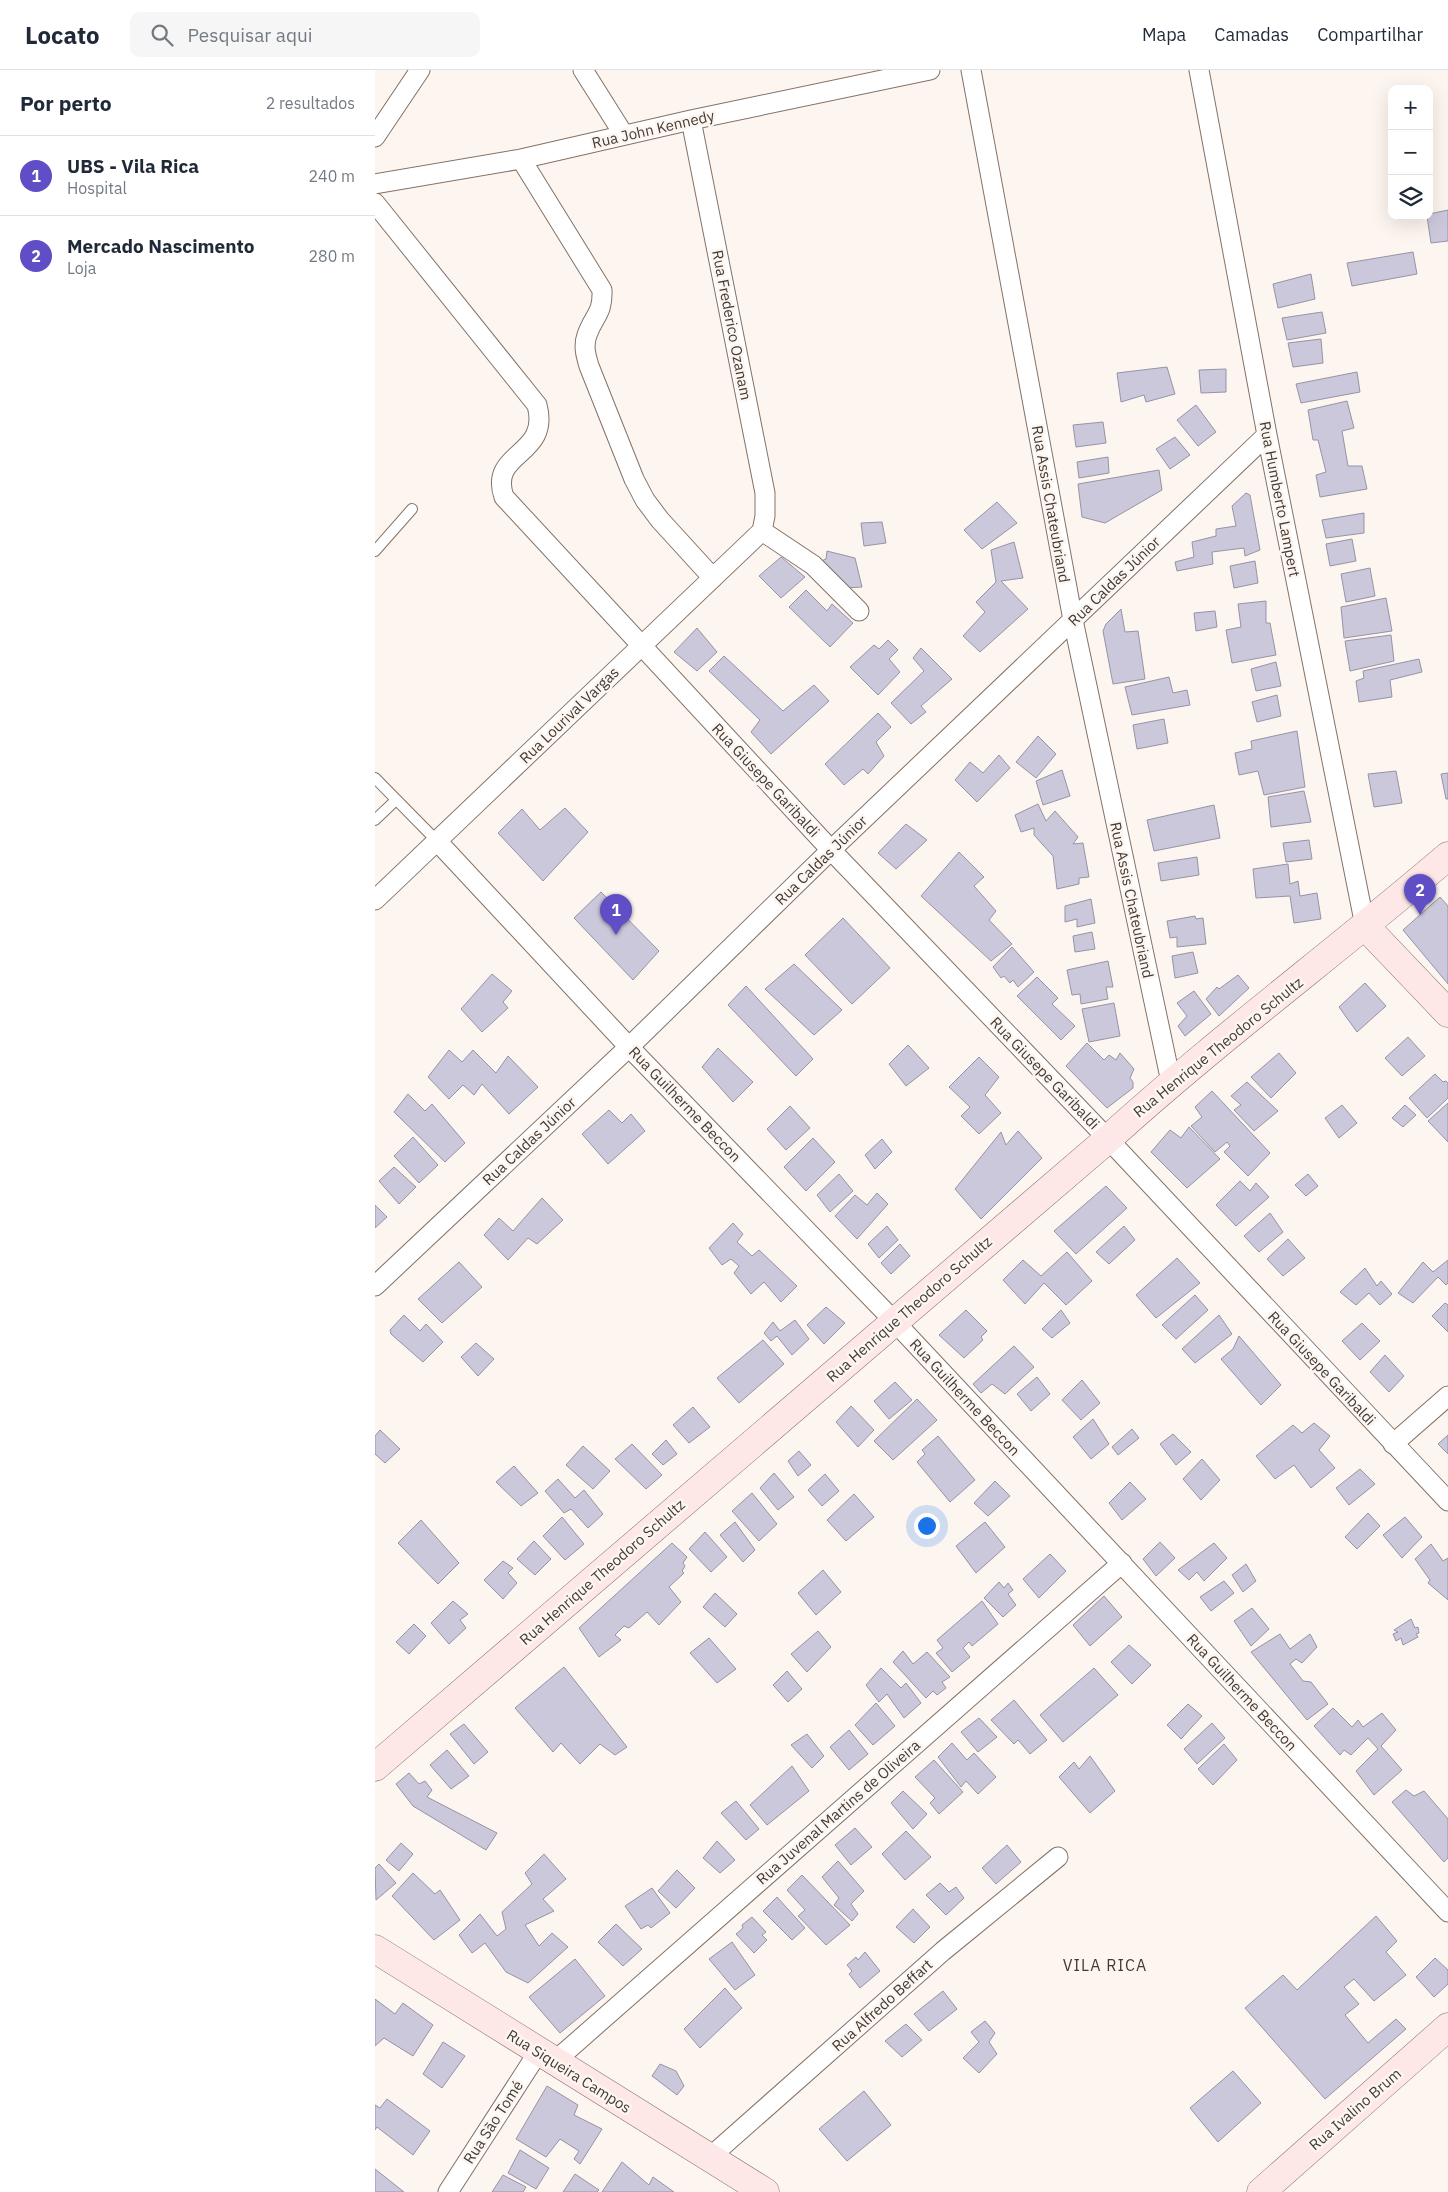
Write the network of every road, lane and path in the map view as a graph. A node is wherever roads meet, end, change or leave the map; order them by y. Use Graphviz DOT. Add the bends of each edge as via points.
graph roads {
  1 [pos="420,70"];
  2 [pos="583,70"];
  3 [pos="930,70"];
  4 [pos="971,70"];
  5 [pos="1199,70"];
  6 [pos="691,120"];
  7 [pos="624,135"];
  8 [pos="375,137"];
  9 [pos="521,159"];
  10 [pos="375,184"];
  11 [pos="375,203"];
  12 [pos="1267,435"];
  13 [pos="412,509"];
  14 [pos="762,531"];
  15 [pos="375,551"];
  16 [pos="713,578"];
  17 [pos="859,611"];
  18 [pos="1073,620"];
  19 [pos="642,645"];
  20 [pos="375,778"];
  21 [pos="396,800"];
  22 [pos="375,820"];
  23 [pos="437,841"];
  24 [pos="831,850"];
  25 [pos="1448,856"];
  26 [pos="375,900"];
  27 [pos="1365,926"];
  28 [pos="1448,1013"];
  29 [pos="629,1047"];
  30 [pos="1171,1082"];
  31 [pos="1108,1139"];
  32 [pos="375,1286"];
  33 [pos="894,1321"];
  34 [pos="1448,1396"];
  35 [pos="1393,1444"];
  36 [pos="1448,1501"];
  37 [pos="1122,1563"];
  38 [pos="377,1762"];
  39 [pos="1058,1857"];
  40 [pos="1448,1912"];
  41 [pos="375,1949"];
  42 [pos="1448,2027"];
  43 [pos="547,2056"];
  44 [pos="709,2158"];
  45 [pos="448,2192"];
  46 [pos="765,2192"];
  47 [pos="1261,2192"];
  1 -- 8 [label="street"];
  2 -- 7 [label="street"];
  3 -- 6 [label="street, Rua John Kennedy"];
  4 -- 18 [label="street, Rua Assis Chateubriand"];
  5 -- 12 [label="street, Rua Humberto Lampert"];
  6 -- 7 [label="street, Rua John Kennedy"];
  6 -- 14 [label="street, Rua Frederico Ozanam" via="765,494"];
  7 -- 9 [label="street, Rua John Kennedy"];
  9 -- 10 [label="street, Rua John Kennedy"];
  9 -- 16 [label="street" via="601,290 602,301 587,334 585,349 634,479 660,520"];
  11 -- 19 [label="street, Rua Giusepe Garibaldi" via="537,405 541,419 539,432 502,471 499,485 504,497"];
  12 -- 18 [label="street, Rua Caldas Júnior"];
  12 -- 27 [label="street, Rua Humberto Lampert"];
  13 -- 15 [label="lane"];
  14 -- 16 [label="street, Rua Lourival Vargas"];
  14 -- 17 [label="street" via="813,565"];
  16 -- 19 [label="street, Rua Lourival Vargas"];
  18 -- 24 [label="street, Rua Caldas Júnior"];
  18 -- 30 [label="street, Rua Assis Chateubriand"];
  19 -- 23 [label="street, Rua Lourival Vargas"];
  19 -- 24 [label="street, Rua Giusepe Garibaldi"];
  20 -- 21 [label="lane"];
  21 -- 22 [label="lane"];
  21 -- 23 [label="lane"];
  23 -- 26 [label="street, Rua Lourival Vargas"];
  23 -- 29 [label="street, Rua Guilherme Beccon"];
  24 -- 29 [label="street, Rua Caldas Júnior"];
  24 -- 31 [label="street, Rua Giusepe Garibaldi"];
  25 -- 27 [label="street, Rua Henrique Theodoro Schultz"];
  27 -- 28 [label="street"];
  27 -- 30 [label="street, Rua Henrique Theodoro Schultz"];
  29 -- 32 [label="street, Rua Caldas Júnior"];
  29 -- 33 [label="street, Rua Guilherme Beccon"];
  30 -- 31 [label="street, Rua Henrique Theodoro Schultz"];
  31 -- 33 [label="street, Rua Henrique Theodoro Schultz"];
  31 -- 35 [label="street, Rua Giusepe Garibaldi"];
  33 -- 37 [label="street, Rua Guilherme Beccon"];
  33 -- 38 [label="street, Rua Henrique Theodoro Schultz"];
  34 -- 35 [label="street"];
  35 -- 36 [label="street, Rua Giusepe Garibaldi"];
  37 -- 40 [label="street, Rua Guilherme Beccon"];
  37 -- 43 [label="street, Rua Juvenal Martins de Oliveira"];
  39 -- 44 [label="street, Rua Alfredo Beffart" via="943,1951"];
  41 -- 43 [label="street, Rua Siqueira Campos"];
  42 -- 47 [label="street, Rua Ivalino Brum"];
  43 -- 44 [label="street, Rua Siqueira Campos"];
  43 -- 45 [label="street, Rua São Tomé"];
  44 -- 46 [label="street, Rua Siqueira Campos"];
}
